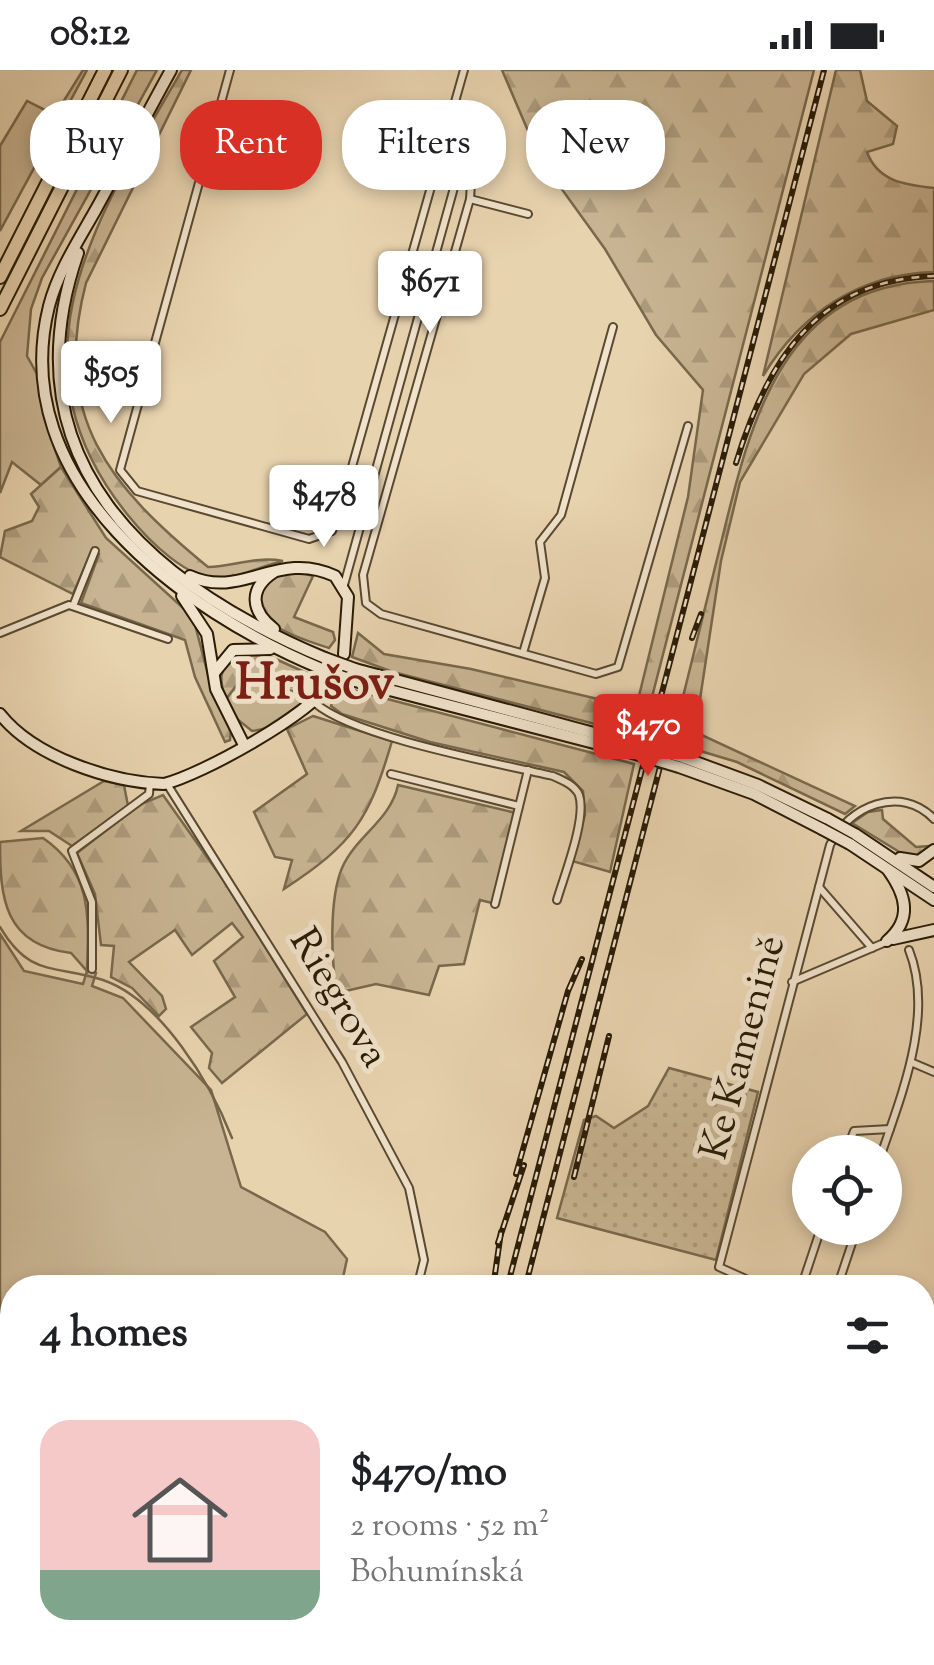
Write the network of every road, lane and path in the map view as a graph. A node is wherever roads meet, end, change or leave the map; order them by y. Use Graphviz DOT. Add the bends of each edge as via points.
graph roads {
  1 [pos="105,70"];
  2 [pos="121,70"];
  3 [pos="170,70"];
  4 [pos="230,70"];
  5 [pos="464,70"];
  6 [pos="453,190"];
  7 [pos="451,196"];
  8 [pos="470,200"];
  9 [pos="528,214"];
  10 [pos="90,219"];
  11 [pos="0,277"];
  12 [pos="0,309"];
  13 [pos="613,326"];
  14 [pos="688,426"];
  15 [pos="378,456"];
  16 [pos="396,461"];
  17 [pos="346,488"];
  18 [pos="366,495"];
  19 [pos="96,551"];
  20 [pos="158,558"];
  21 [pos="284,566"];
  22 [pos="169,581"];
  23 [pos="344,585"];
  24 [pos="74,606"];
  25 [pos="0,633"];
  26 [pos="168,639"];
  27 [pos="294,651"];
  28 [pos="523,653"];
  29 [pos="344,654"];
  30 [pos="213,674"];
  31 [pos="330,683"];
  32 [pos="315,703"];
  33 [pos="0,714"];
  34 [pos="244,744"];
  35 [pos="528,770"];
  36 [pos="390,774"];
  37 [pos="150,782"];
  38 [pos="166,783"];
  39 [pos="520,806"];
  40 [pos="934,819"];
  41 [pos="934,850"];
  42 [pos="881,856"];
  43 [pos="818,886"];
  44 [pos="934,887"];
  45 [pos="557,900"];
  46 [pos="934,900"];
  47 [pos="495,904"];
  48 [pos="934,930"];
  49 [pos="887,941"];
  50 [pos="872,948"];
  51 [pos="909,950"];
  52 [pos="92,969"];
  53 [pos="792,982"];
  54 [pos="913,1063"];
  55 [pos="934,1072"];
  56 [pos="890,1129"];
  57 [pos="853,1135"];
  58 [pos="888,1135"];
  59 [pos="815,1245"];
  60 [pos="851,1245"];
  61 [pos="420,1275"];
  62 [pos="737,1275"];
  63 [pos="805,1275"];
  64 [pos="841,1275"];
  1 -- 11 [label="highway"];
  2 -- 12 [label="highway"];
  3 -- 10 [label="main road"];
  4 -- 17 [label="street" via="120,470 137,491 309,539 332,531"];
  5 -- 17 [label="street"];
  6 -- 7 [label="street"];
  7 -- 8 [label="street" via="466,180"];
  7 -- 15 [label="street"];
  8 -- 9 [label="street"];
  8 -- 16 [label="street"];
  10 -- 20 [label="main road" via="60,316 61,404 96,489"];
  10 -- 22 [label="main road" via="47,316 50,406 70,467 94,508"];
  13 -- 28 [label="street" via="561,515 540,542 545,578"];
  14 -- 28 [label="street" via="618,667 596,674"];
  15 -- 16 [label="street"];
  15 -- 18 [label="street"];
  16 -- 28 [label="street" via="363,575 366,604 381,614"];
  17 -- 18 [label="street"];
  18 -- 23 [label="street"];
  19 -- 24 [label="street"];
  20 -- 21 [label="main road" via="212,584"];
  20 -- 27 [label="main road"];
  21 -- 23 [label="main road" via="319,570"];
  21 -- 27 [label="main road" via="262,581 256,608"];
  22 -- 27 [label="main road" via="226,620"];
  22 -- 30 [label="main road" via="207,634"];
  23 -- 29 [label="main road"];
  24 -- 25 [label="street" via="62,605"];
  24 -- 26 [label="street"];
  27 -- 30 [label="main road" via="240,648 226,654"];
  27 -- 42 [label="main road, bridge" via="353,674 758,785"];
  30 -- 34 [label="main road"];
  31 -- 32 [label="main road"];
  32 -- 34 [label="main road"];
  32 -- 35 [label="street" via="332,716 432,748"];
  33 -- 37 [label="main road" via="48,754"];
  34 -- 38 [label="main road"];
  35 -- 39 [label="street"];
  35 -- 45 [label="street" via="554,776 579,795 580,816"];
  36 -- 39 [label="street"];
  37 -- 38 [label="main road"];
  37 -- 52 [label="street" via="148,794 72,852 92,902"];
  38 -- 61 [label="street, Riegrova" via="342,1062 409,1188 424,1260"];
  39 -- 47 [label="street"];
  40 -- 43 [label="street, Ke Kamenině" via="910,804 873,805 844,822"];
  41 -- 42 [label="main road" via="919,861"];
  42 -- 44 [label="main road"];
  42 -- 46 [label="main road"];
  42 -- 49 [label="main road" via="904,899 903,922"];
  43 -- 50 [label="street"];
  43 -- 53 [label="street, Ke Kamenině"];
  48 -- 49 [label="main road"];
  49 -- 50 [label="street"];
  50 -- 53 [label="street"];
  51 -- 54 [label="street" via="923,993"];
  53 -- 62 [label="street, Ke Kamenině" via="719,1267"];
  54 -- 55 [label="street"];
  54 -- 56 [label="street"];
  56 -- 57 [label="street"];
  56 -- 58 [label="street"];
  59 -- 63 [label="street"];
  60 -- 64 [label="street"];
}
